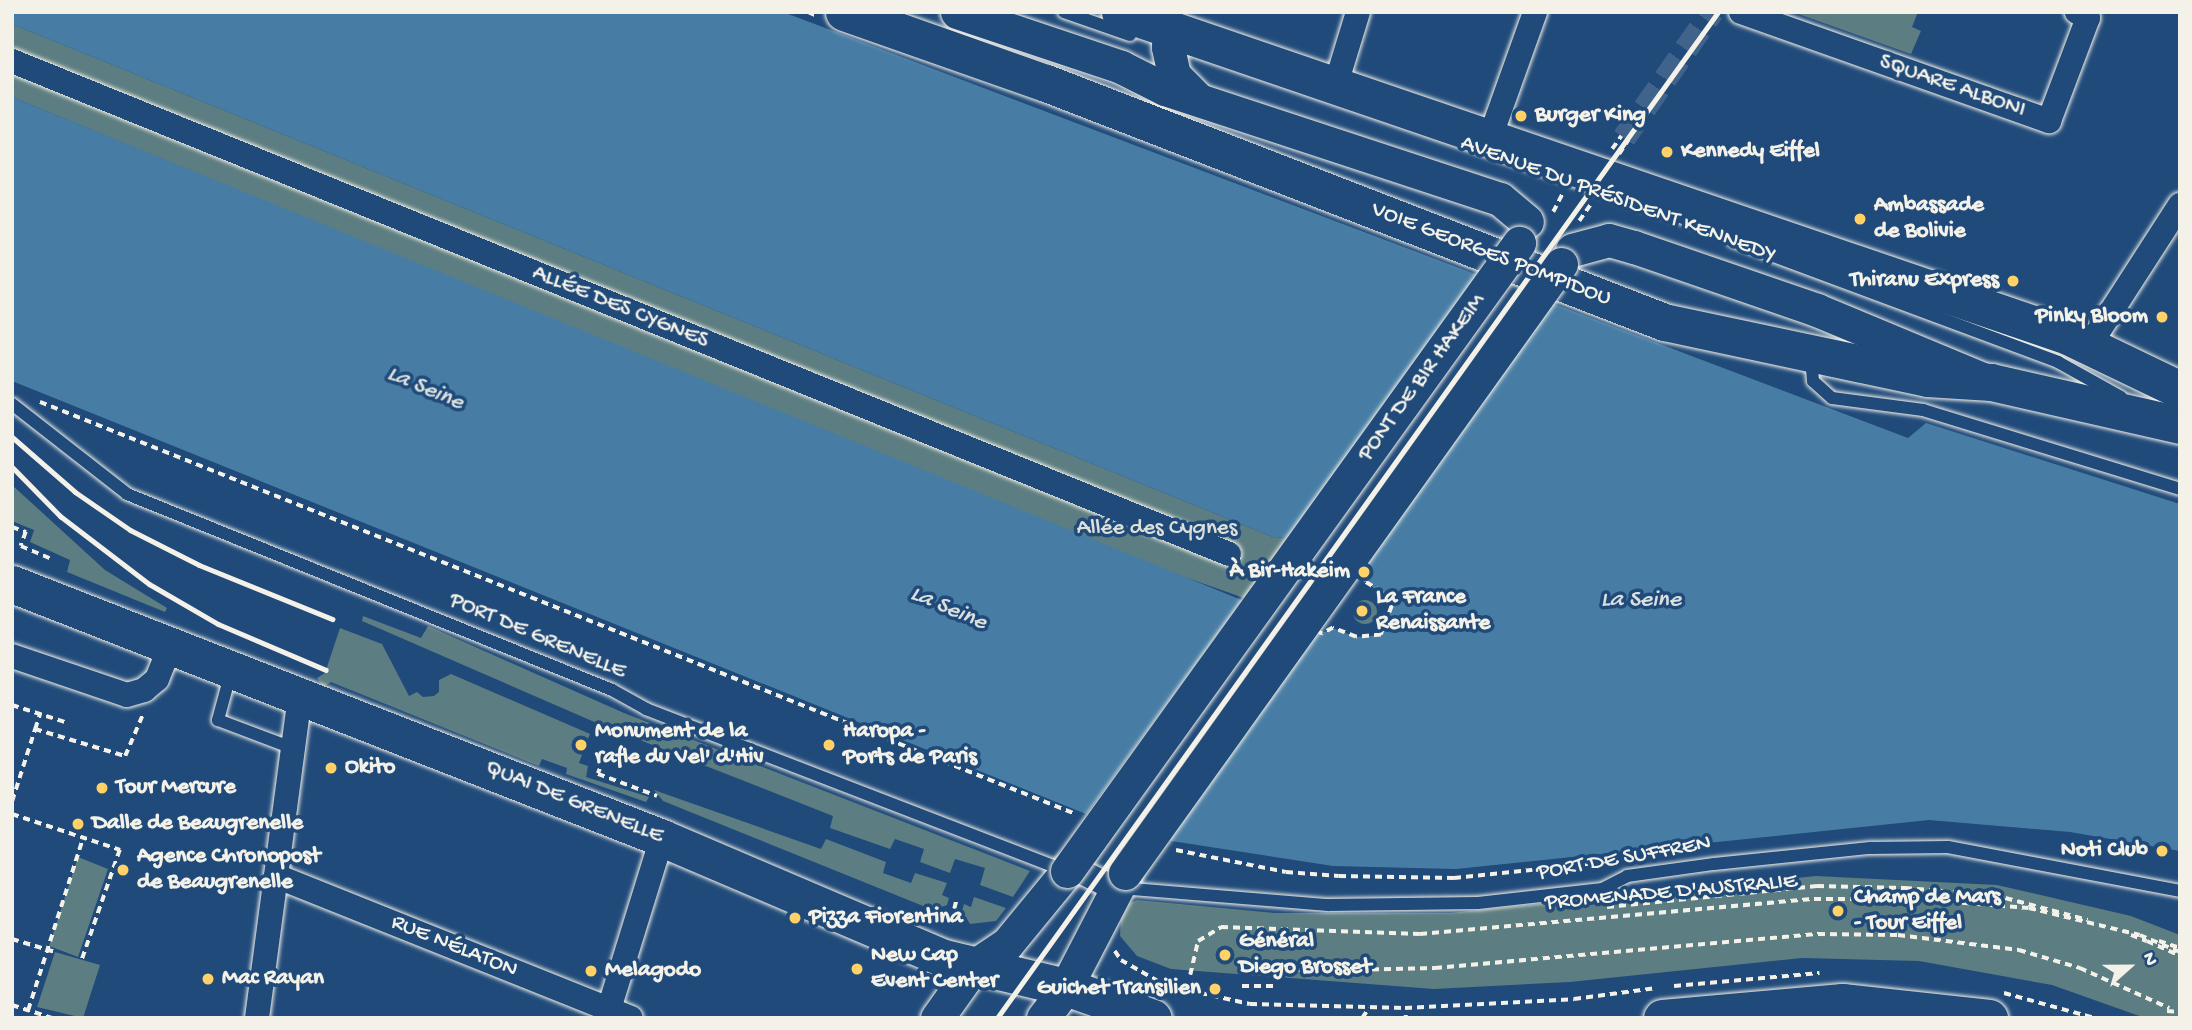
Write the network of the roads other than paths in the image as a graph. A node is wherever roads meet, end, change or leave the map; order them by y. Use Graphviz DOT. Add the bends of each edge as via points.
graph roads {
  1 [pos="844,12"];
  2 [pos="897,12"];
  3 [pos="957,12"];
  4 [pos="1064,12"];
  5 [pos="1358,12"];
  6 [pos="1535,12"];
  7 [pos="1741,12"];
  8 [pos="2077,12"];
  9 [pos="1158,34"];
  10 [pos="12,61"];
  11 [pos="1046,83"];
  12 [pos="1336,84"];
  13 [pos="1198,99"];
  14 [pos="1409,127"];
  15 [pos="1490,138"];
  16 [pos="1631,203"];
  17 [pos="2180,205"];
  18 [pos="1531,230"];
  19 [pos="1722,236"];
  20 [pos="1567,257"];
  21 [pos="2089,346"];
  22 [pos="1811,354"];
  23 [pos="1991,382"];
  24 [pos="12,404"];
  25 [pos="2173,411"];
  26 [pos="2180,489"];
  27 [pos="1229,554"];
  28 [pos="12,583"];
  29 [pos="170,647"];
  30 [pos="12,656"];
  31 [pos="232,669"];
  32 [pos="300,697"];
  33 [pos="292,748"];
  34 [pos="662,838"];
  35 [pos="1067,871"];
  36 [pos="276,876"];
  37 [pos="1120,881"];
  38 [pos="2180,891"];
  39 [pos="974,966"];
  40 [pos="1066,987"];
  41 [pos="620,1013"];
  42 [pos="257,1018"];
  43 [pos="937,1018"];
  44 [pos="1043,1018"];
  45 [pos="1153,1018"];
  46 [pos="1662,1018"];
  47 [pos="1989,1018"];
  1 -- 11 [label="main road, VOIE GEORGES POMPIDOU"];
  2 -- 11 [label="main road"];
  3 -- 13 [label="main road" via="1121,67"];
  4 -- 9 [label="lane, AVENUE DU PRÉSIDENT KENNEDY"];
  5 -- 12 [label="street"];
  6 -- 15 [label="street"];
  7 -- 8 [label="street, SQUARE ALBONI" via="2049,121 2088,18"];
  9 -- 12 [label="main road, AVENUE DU PRÉSIDENT KENNEDY"];
  9 -- 13 [label="main road" via="1174,75"];
  10 -- 27 [label="street, ALLÉE DES CYGNES"];
  11 -- 22 [label="main road, VOIE GEORGES POMPIDOU" via="1664,322"];
  12 -- 15 [label="main road, AVENUE DU PRÉSIDENT KENNEDY"];
  13 -- 18 [label="main road" via="1500,199"];
  14 -- 16 [label="lane, AVENUE DU PRÉSIDENT KENNEDY"];
  15 -- 21 [label="main road, AVENUE DU PRÉSIDENT KENNEDY"];
  17 -- 21 [label="street"];
  18 -- 20 [label="main road"];
  18 -- 35 [label="main road, PONT DE BIR HAKEIM, bridge"];
  19 -- 25 [label="lane, AVENUE DU PRÉSIDENT KENNEDY" via="2058,362"];
  20 -- 23 [label="main road" via="1609,240 1634,247 1817,310"];
  20 -- 37 [label="main road, PONT DE BIR HAKEIM, bridge"];
  21 -- 25 [label="main road, AVENUE DU PRÉSIDENT KENNEDY"];
  22 -- 23 [label="main road, VOIE GEORGES POMPIDOU" via="1927,377"];
  22 -- 26 [label="lane" via="1813,381 1832,398 1923,410"];
  23 -- 25 [label="main road, VOIE GEORGES POMPIDOU"];
  24 -- 35 [label="lane, PORT DE GRENELLE" via="127,494 612,690 646,709"];
  28 -- 29 [label="main road, QUAI DE GRENELLE"];
  29 -- 30 [label="street" via="157,679 144,690 127,695"];
  29 -- 31 [label="main road, QUAI DE GRENELLE"];
  31 -- 32 [label="main road, QUAI DE GRENELLE"];
  31 -- 33 [label="lane" via="218,720"];
  32 -- 33 [label="street"];
  32 -- 34 [label="main road, QUAI DE GRENELLE"];
  33 -- 36 [label="street"];
  34 -- 39 [label="main road, QUAI DE GRENELLE"];
  34 -- 41 [label="street"];
  35 -- 37 [label="street"];
  35 -- 39 [label="main road, PONT DE BIR HAKEIM" via="1007,944"];
  36 -- 41 [label="street, RUE NÉLATON"];
  36 -- 42 [label="street"];
  37 -- 38 [label="lane, PORT DE SUFFREN" via="1328,905 1478,903 1602,889 1627,876 1714,864 1870,848 1948,847"];
  37 -- 40 [label="main road, PONT DE BIR HAKEIM"];
  39 -- 40 [label="main road, QUAI DE GRENELLE"];
  39 -- 43 [label="main road"];
  40 -- 44 [label="main road, PONT DE BIR HAKEIM"];
  40 -- 45 [label="main road, QUAI DE GRENELLE"];
  46 -- 47 [label="main road" via="1842,1002"];
}
